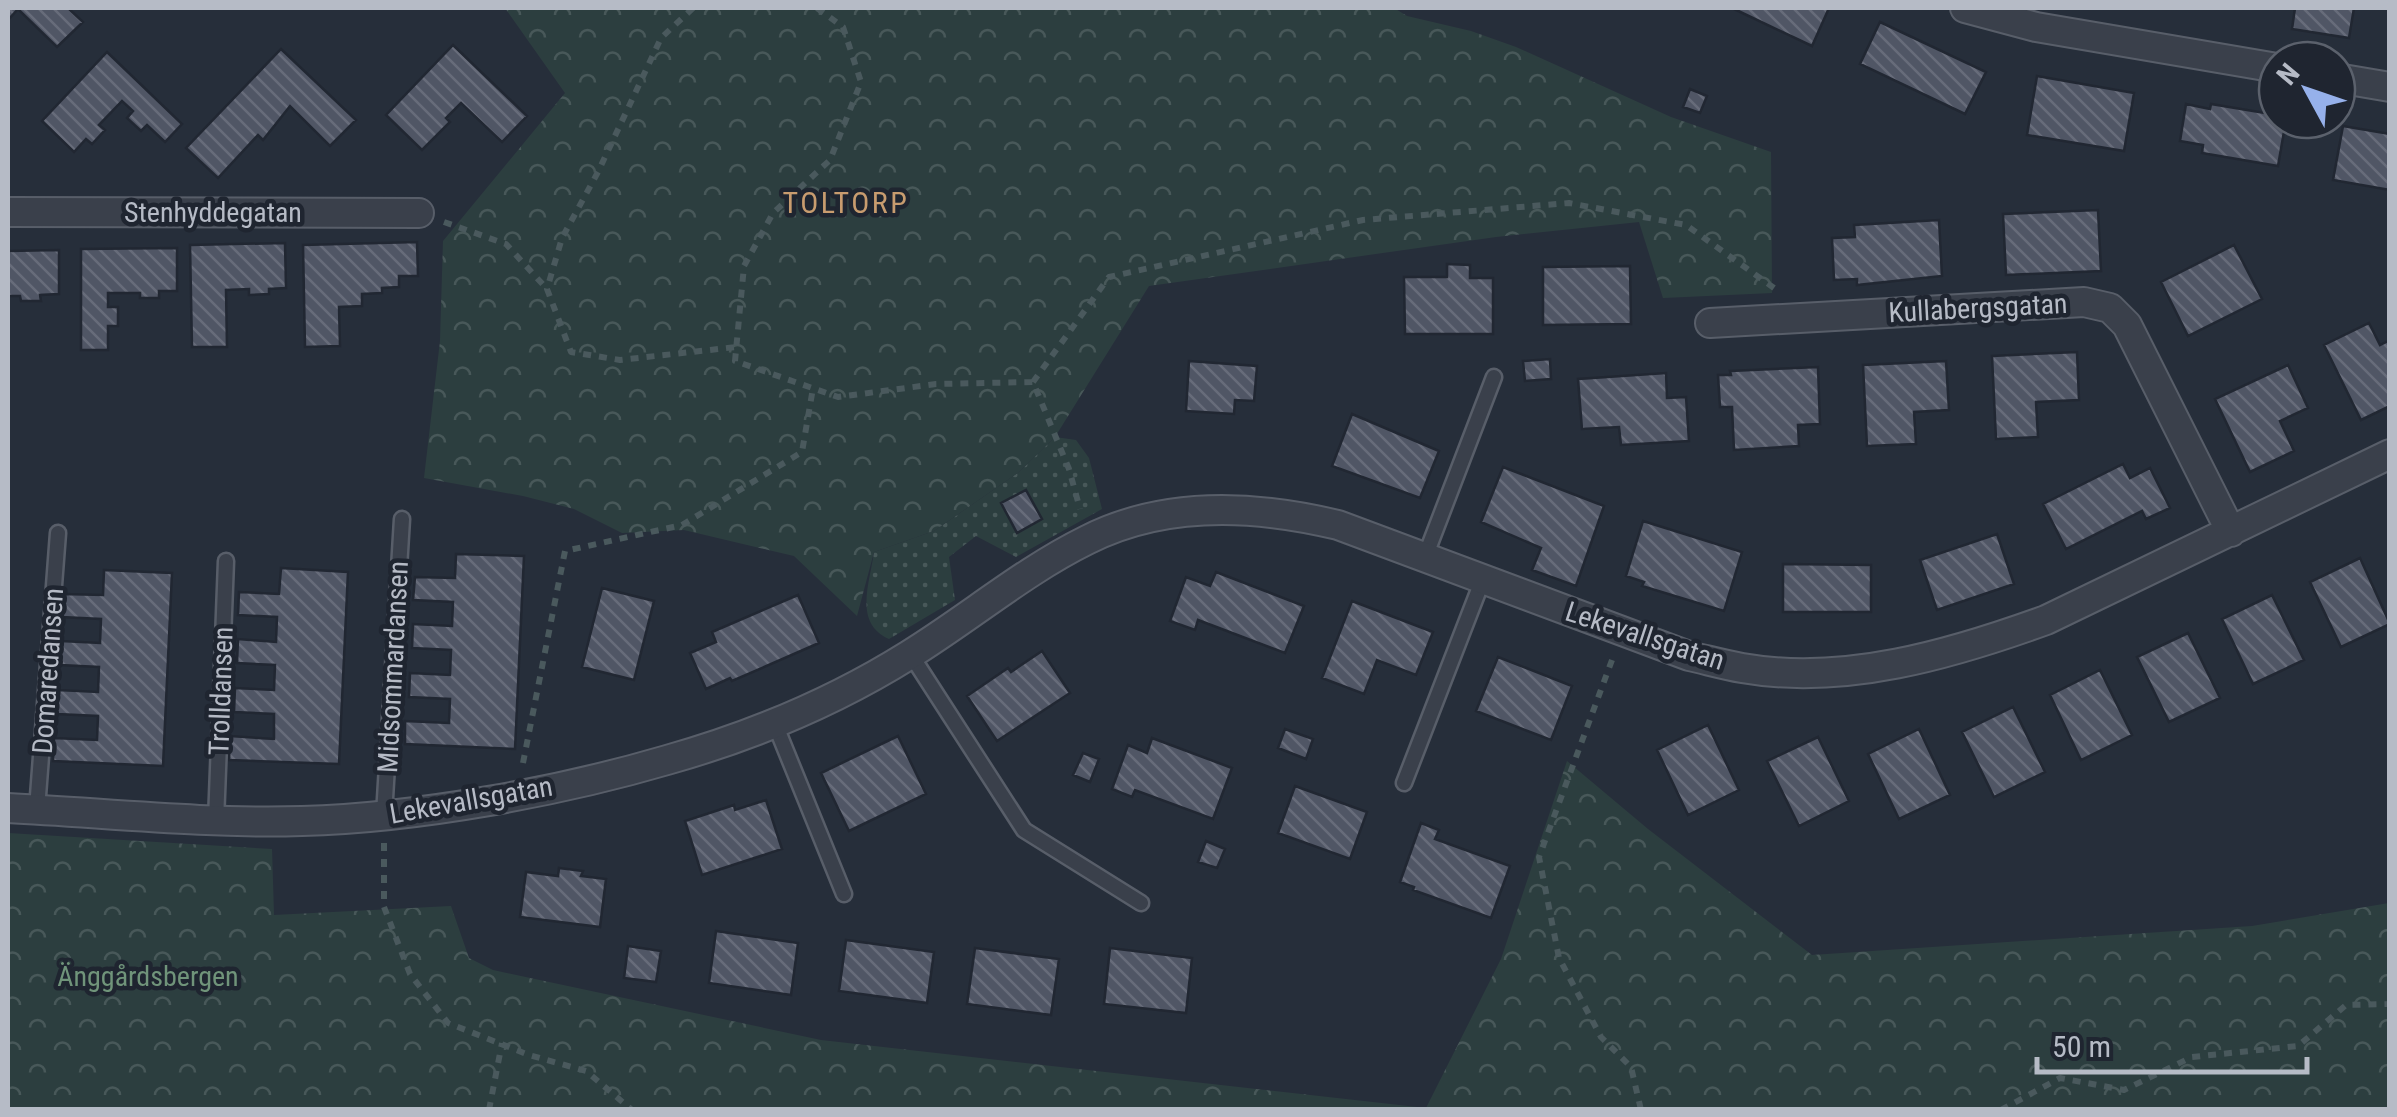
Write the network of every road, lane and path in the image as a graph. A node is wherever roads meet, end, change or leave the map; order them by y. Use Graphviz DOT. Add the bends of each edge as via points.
graph roads {
  1 [pos="693,8"];
  2 [pos="817,8"];
  3 [pos="1965,8"];
  4 [pos="2257,65"];
  5 [pos="2357,81"];
  6 [pos="2390,87"];
  7 [pos="8,212"];
  8 [pos="420,212"];
  9 [pos="548,289"];
  10 [pos="1815,317"];
  11 [pos="1710,322"];
  12 [pos="736,347"];
  13 [pos="1494,377"];
  14 [pos="1033,382"];
  15 [pos="812,388"];
  16 [pos="2390,454"];
  17 [pos="402,519"];
  18 [pos="2231,532"];
  19 [pos="58,533"];
  20 [pos="1088,539"];
  21 [pos="1425,557"];
  22 [pos="226,561"];
  23 [pos="1484,579"];
  24 [pos="1622,632"];
  25 [pos="910,654"];
  26 [pos="775,724"];
  27 [pos="1404,783"];
  28 [pos="517,794"];
  29 [pos="8,808"];
  30 [pos="37,809"];
  31 [pos="384,815"];
  32 [pos="216,821"];
  33 [pos="844,894"];
  34 [pos="1141,902"];
  35 [pos="2390,1004"];
  36 [pos="502,1044"];
  37 [pos="489,1110"];
  38 [pos="632,1110"];
  39 [pos="1641,1110"];
  40 [pos="2001,1110"];
  1 -- 9 [label="path" via="661,38 562,238"];
  2 -- 12 [label="path" via="843,27 861,82 830,160 772,213 744,266"];
  3 -- 4 [label="street" via="2036,27"];
  5 -- 6 [label="street"];
  7 -- 8 [label="street, Stenhyddegatan"];
  8 -- 9 [label="path" via="506,244"];
  9 -- 12 [label="path" via="571,352 620,360"];
  10 -- 11 [label="street, Kullabergsgatan"];
  10 -- 14 [label="path" via="1686,225 1568,203 1512,207 1364,220 1109,277"];
  10 -- 18 [label="street, Kullabergsgatan" via="2084,302 2110,308 2127,324"];
  12 -- 15 [label="path" via="735,362"];
  13 -- 21 [label="lane"];
  14 -- 15 [label="path" via="936,384 838,397"];
  14 -- 20 [label="path" via="1069,468"];
  15 -- 28 [label="path" via="802,452 682,526 565,550"];
  16 -- 18 [label="street, Lekevallsgatan"];
  17 -- 31 [label="lane, Midsommardansen"];
  18 -- 24 [label="street, Lekevallsgatan" via="2046,620 1988,641 1863,668 1745,669"];
  19 -- 30 [label="lane, Domaredansen"];
  20 -- 21 [label="street, Lekevallsgatan" via="1136,521 1237,508 1338,525"];
  20 -- 25 [label="street, Lekevallsgatan"];
  21 -- 23 [label="street, Lekevallsgatan"];
  22 -- 32 [label="lane, Trolldansen"];
  23 -- 24 [label="street, Lekevallsgatan"];
  23 -- 27 [label="lane"];
  24 -- 39 [label="path" via="1539,857 1560,958 1601,1037 1631,1067"];
  25 -- 26 [label="street, Lekevallsgatan"];
  25 -- 34 [label="lane" via="1024,830"];
  26 -- 28 [label="street, Lekevallsgatan" via="666,761"];
  26 -- 33 [label="lane"];
  28 -- 31 [label="street, Lekevallsgatan"];
  29 -- 30 [label="street, Lekevallsgatan"];
  30 -- 32 [label="street, Lekevallsgatan"];
  31 -- 32 [label="street, Lekevallsgatan"];
  31 -- 36 [label="path" via="384,906 410,974 448,1024"];
  35 -- 40 [label="path" via="2346,1005 2298,1046 2192,1058 2124,1090 2060,1078"];
  36 -- 37 [label="path"];
  36 -- 38 [label="path" via="586,1071"];
}
